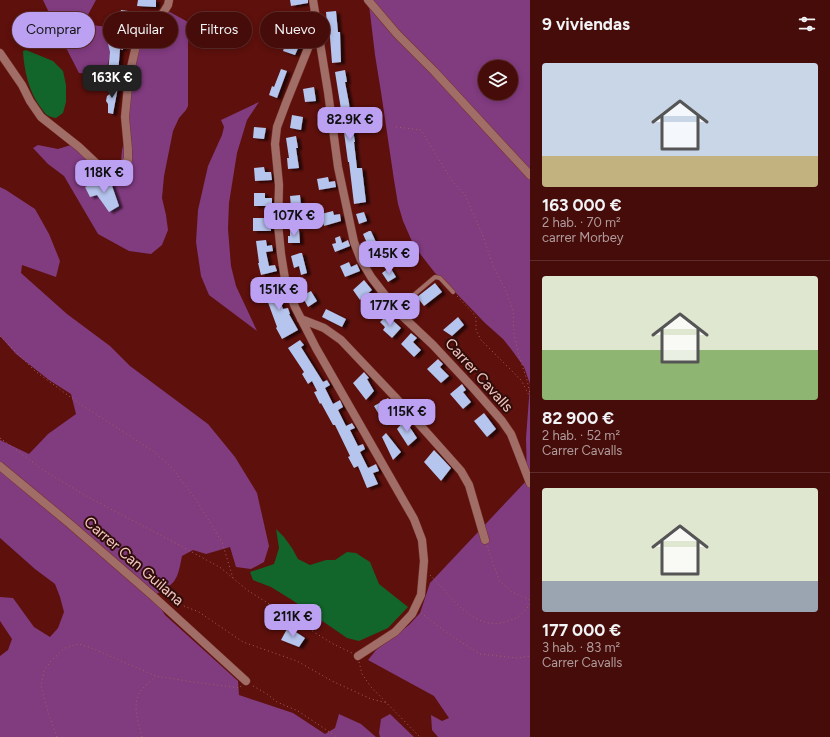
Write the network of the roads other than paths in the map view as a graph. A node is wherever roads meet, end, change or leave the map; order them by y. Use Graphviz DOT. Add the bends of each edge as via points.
graph roads {
  1 [pos="169,0"];
  2 [pos="313,0"];
  3 [pos="368,0"];
  4 [pos="315,12"];
  5 [pos="308,48"];
  6 [pos="321,48"];
  7 [pos="0,53"];
  8 [pos="530,175"];
  9 [pos="453,292"];
  10 [pos="396,310"];
  11 [pos="301,319"];
  12 [pos="0,466"];
  13 [pos="530,483"];
  14 [pos="485,540"];
  15 [pos="358,656"];
  16 [pos="246,681"];
  1 -- 7 [label="street" via="163,13 140,36 135,50 129,76 125,117 128,160 119,168 110,170 98,165 41,117"];
  2 -- 4 [label="street, Carrer Cavalls"];
  3 -- 8 [label="street"];
  5 -- 11 [label="street" via="277,127 275,144 281,254 286,285"];
  6 -- 10 [label="street, Carrer Cavalls" via="338,167 354,242 371,277"];
  9 -- 10 [label="lane" via="440,278 435,277"];
  10 -- 13 [label="street, Carrer Cavalls" via="433,345 502,421"];
  11 -- 14 [label="street" via="324,328 341,340 460,471 469,485"];
  11 -- 15 [label="street" via="414,519 422,540 424,561 421,595 412,614 395,632"];
  12 -- 16 [label="street, Carrer Can Guilana" via="153,596"];
}
